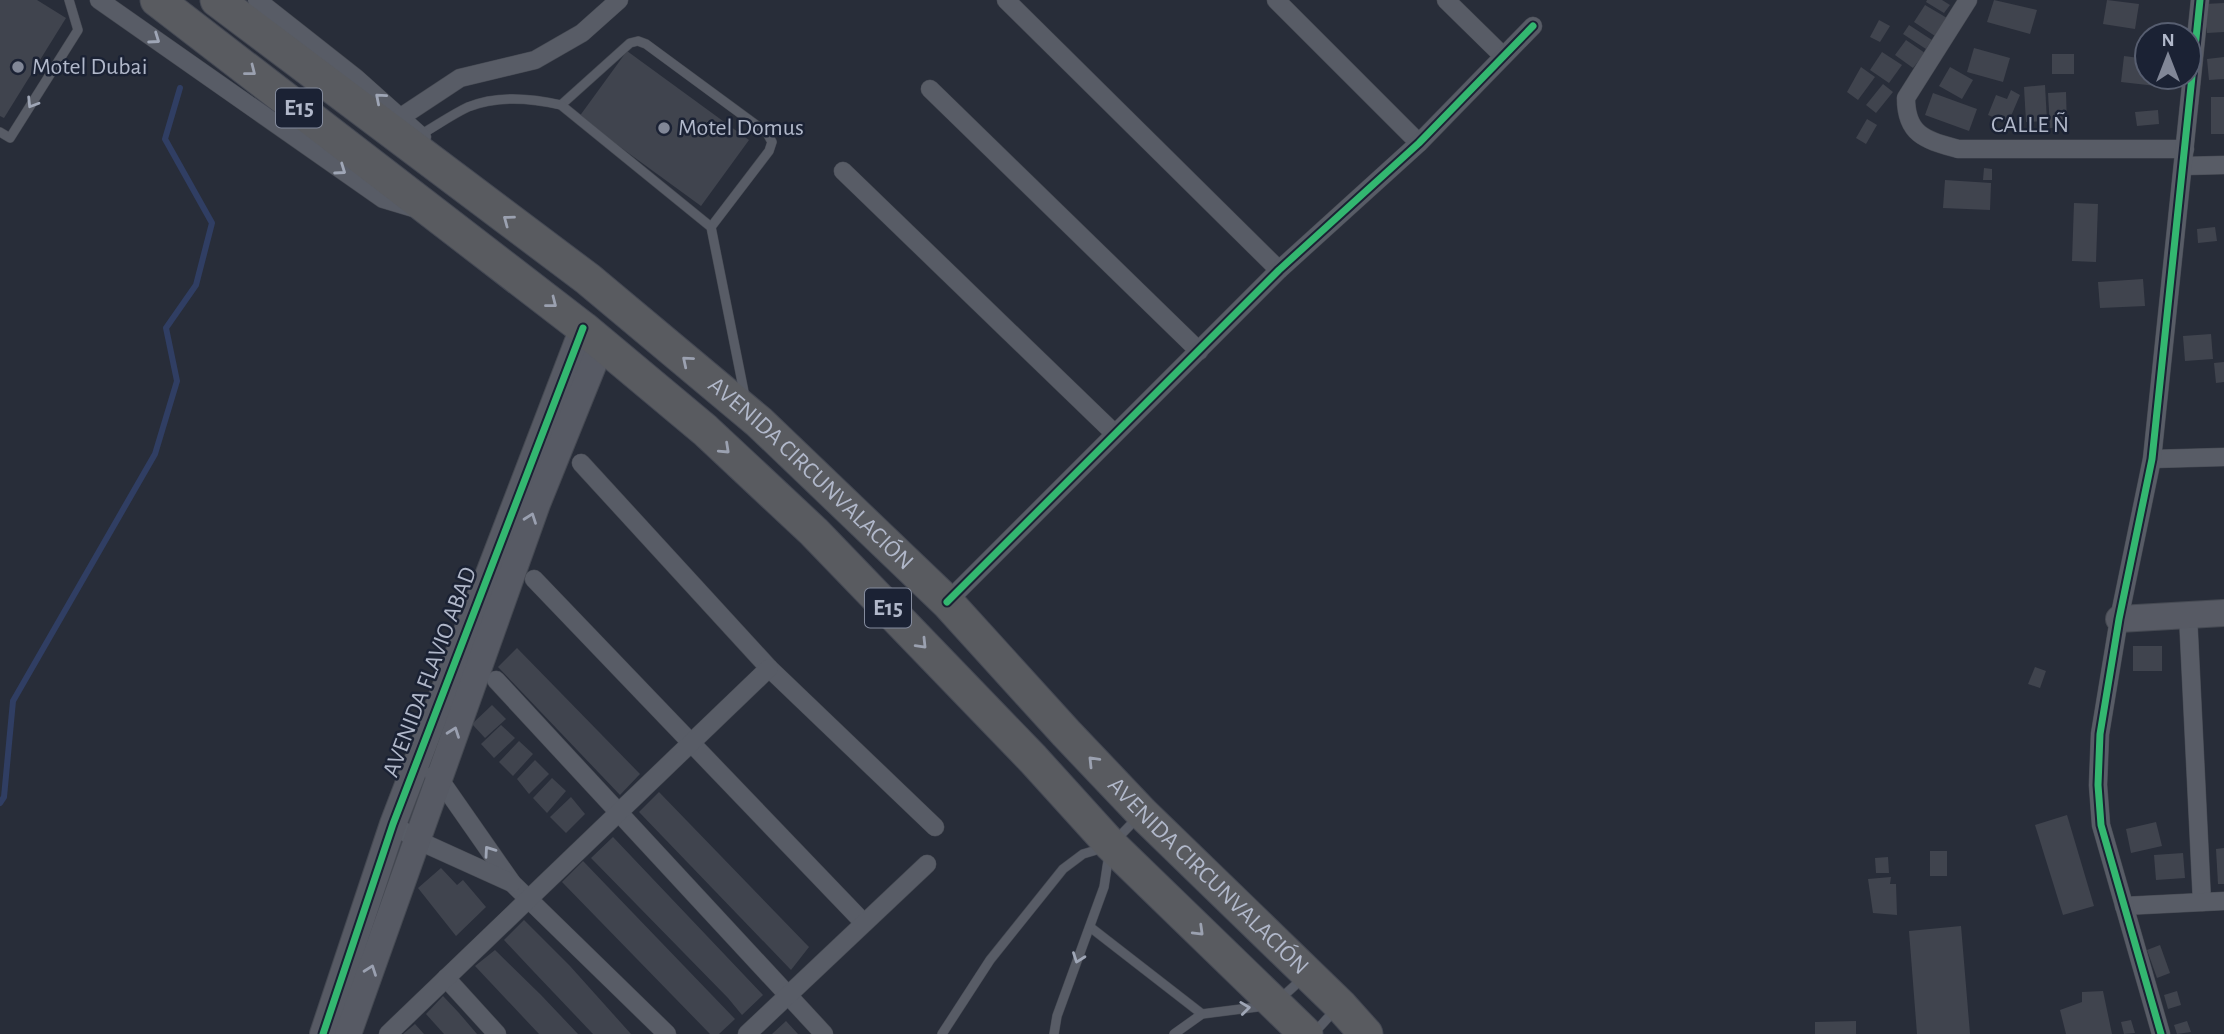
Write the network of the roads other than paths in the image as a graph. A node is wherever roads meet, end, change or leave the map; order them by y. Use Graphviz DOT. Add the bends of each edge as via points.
graph roads {
  1 [pos="69,0"];
  2 [pos="99,0"];
  3 [pos="157,0"];
  4 [pos="217,0"];
  5 [pos="257,0"];
  6 [pos="619,0"];
  7 [pos="1006,0"];
  8 [pos="1276,0"];
  9 [pos="1446,0"];
  10 [pos="1968,0"];
  11 [pos="2200,0"];
  12 [pos="1533,26"];
  13 [pos="1503,56"];
  14 [pos="930,89"];
  15 [pos="561,105"];
  16 [pos="401,117"];
  17 [pos="0,132"];
  18 [pos="420,135"];
  19 [pos="1419,143"];
  20 [pos="2184,157"];
  21 [pos="2224,165"];
  22 [pos="843,171"];
  23 [pos="460,183"];
  24 [pos="440,216"];
  25 [pos="711,227"];
  26 [pos="1279,270"];
  27 [pos="593,335"];
  28 [pos="1199,351"];
  29 [pos="759,422"];
  30 [pos="1114,433"];
  31 [pos="2224,457"];
  32 [pos="2152,459"];
  33 [pos="581,463"];
  34 [pos="534,579"];
  35 [pos="947,602"];
  36 [pos="2224,613"];
  37 [pos="2188,615"];
  38 [pos="2119,619"];
  39 [pos="769,668"];
  40 [pos="496,680"];
  41 [pos="1066,733"];
  42 [pos="689,742"];
  43 [pos="1033,760"];
  44 [pos="427,771"];
  45 [pos="618,811"];
  46 [pos="1142,813"];
  47 [pos="393,824"];
  48 [pos="935,828"];
  49 [pos="417,840"];
  50 [pos="1111,845"];
  51 [pos="927,864"];
  52 [pos="1204,872"];
  53 [pos="512,883"];
  54 [pos="529,898"];
  55 [pos="2224,901"];
  56 [pos="2202,902"];
  57 [pos="1170,903"];
  58 [pos="2124,906"];
  59 [pos="863,922"];
  60 [pos="1090,927"];
  61 [pos="1307,974"];
  62 [pos="446,978"];
  63 [pos="788,995"];
  64 [pos="1275,1004"];
  65 [pos="1340,1005"];
  66 [pos="1202,1014"];
  67 [pos="1363,1033"];
  68 [pos="323,1034"];
  69 [pos="348,1034"];
  70 [pos="388,1034"];
  71 [pos="497,1034"];
  72 [pos="667,1034"];
  73 [pos="747,1034"];
  74 [pos="824,1034"];
  75 [pos="942,1034"];
  76 [pos="1054,1034"];
  77 [pos="1174,1034"];
  78 [pos="1306,1034"];
  79 [pos="1313,1034"];
  80 [pos="2161,1034"];
  1 -- 17 [label="lane, one-way" via="78,30 10,138"];
  2 -- 24 [label="street, AVENIDA CIRCUNVALACIÓN / E15, one-way" via="383,199"];
  3 -- 24 [label="highway, AVENIDA CIRCUNVALACIÓN / E15, one-way"];
  4 -- 23 [label="highway, AVENIDA CIRCUNVALACIÓN / E15"];
  16 -- 5 [label="street, AVENIDA CIRCUNVALACIÓN / E15, one-way"];
  6 -- 16 [label="street" via="582,33 535,60 460,78"];
  7 -- 26 [label="street"];
  8 -- 19 [label="street"];
  9 -- 13 [label="street"];
  10 -- 20 [label="street, CALLE Ñ" via="1906,98 1906,115 1914,131 1958,149"];
  11 -- 20 [label="street"];
  12 -- 13 [label="street"];
  13 -- 19 [label="street"];
  14 -- 28 [label="street"];
  15 -- 18 [label="lane" via="506,99 470,106"];
  15 -- 25 [label="lane"];
  15 -- 25 [label="lane" via="630,43 639,41 767,133 772,142 769,151"];
  16 -- 18 [label="street, AVENIDA CIRCUNVALACIÓN / E15"];
  18 -- 23 [label="street, AVENIDA CIRCUNVALACIÓN / E15"];
  19 -- 26 [label="street"];
  20 -- 21 [label="street, CALLE Ñ"];
  20 -- 32 [label="street"];
  22 -- 30 [label="street"];
  29 -- 23 [label="highway, AVENIDA CIRCUNVALACIÓN / E15, one-way" via="623,307"];
  24 -- 27 [label="highway, AVENIDA CIRCUNVALACIÓN / E15, one-way"];
  25 -- 29 [label="lane" via="745,400"];
  26 -- 28 [label="street"];
  27 -- 43 [label="highway, AVENIDA CIRCUNVALACIÓN / E15, one-way" via="705,430 814,532"];
  27 -- 44 [label="street, AVENIDA FLAVIO ABAD"];
  28 -- 30 [label="street"];
  29 -- 35 [label="highway, AVENIDA CIRCUNVALACIÓN / E15"];
  30 -- 35 [label="street"];
  31 -- 32 [label="street"];
  32 -- 38 [label="street"];
  33 -- 39 [label="street"];
  34 -- 42 [label="street"];
  35 -- 41 [label="highway, AVENIDA CIRCUNVALACIÓN / E15"];
  36 -- 37 [label="street"];
  37 -- 38 [label="street"];
  37 -- 56 [label="street"];
  38 -- 58 [label="street" via="2100,734 2098,785 2101,825"];
  39 -- 42 [label="street"];
  39 -- 48 [label="street"];
  40 -- 45 [label="street"];
  41 -- 43 [label="highway"];
  46 -- 41 [label="highway, AVENIDA CIRCUNVALACIÓN / E15, one-way"];
  42 -- 45 [label="street"];
  42 -- 59 [label="street"];
  43 -- 50 [label="highway, AVENIDA CIRCUNVALACIÓN / E15"];
  44 -- 47 [label="street, AVENIDA FLAVIO ABAD"];
  44 -- 49 [label="street, AVENIDA FLAVIO ABAD"];
  53 -- 44 [label="street, one-way"];
  45 -- 54 [label="street"];
  45 -- 63 [label="street"];
  46 -- 50 [label="lane"];
  46 -- 52 [label="highway, AVENIDA CIRCUNVALACIÓN / E15"];
  47 -- 49 [label="street"];
  47 -- 68 [label="street, AVENIDA FLAVIO ABAD"];
  49 -- 53 [label="street"];
  69 -- 49 [label="street, AVENIDA FLAVIO ABAD, one-way"];
  50 -- 57 [label="highway, AVENIDA CIRCUNVALACIÓN / E15"];
  50 -- 60 [label="lane" via="1104,887"];
  50 -- 75 [label="lane" via="1083,854 1063,869 990,960"];
  51 -- 59 [label="street"];
  52 -- 57 [label="highway"];
  52 -- 61 [label="highway, AVENIDA CIRCUNVALACIÓN / E15"];
  53 -- 54 [label="street"];
  54 -- 62 [label="street"];
  54 -- 72 [label="street"];
  55 -- 56 [label="street"];
  56 -- 58 [label="street"];
  57 -- 64 [label="highway, AVENIDA CIRCUNVALACIÓN / E15, one-way"];
  58 -- 80 [label="street"];
  59 -- 63 [label="street"];
  60 -- 66 [label="lane"];
  60 -- 76 [label="lane, one-way"];
  61 -- 64 [label="lane"];
  61 -- 65 [label="highway, AVENIDA CIRCUNVALACIÓN / E15"];
  62 -- 70 [label="street"];
  62 -- 71 [label="street"];
  63 -- 73 [label="street"];
  63 -- 74 [label="street"];
  66 -- 64 [label="lane, one-way"];
  64 -- 78 [label="highway, AVENIDA CIRCUNVALACIÓN / E15"];
  65 -- 67 [label="highway, AVENIDA CIRCUNVALACIÓN / E15"];
  65 -- 79 [label="lane"];
  66 -- 77 [label="lane"];
}
